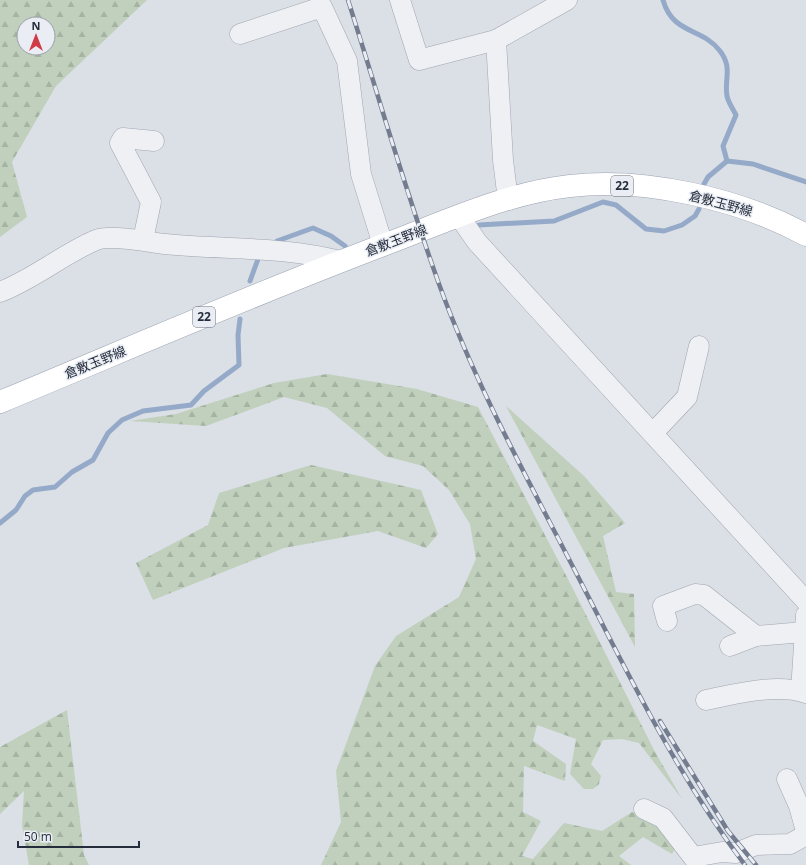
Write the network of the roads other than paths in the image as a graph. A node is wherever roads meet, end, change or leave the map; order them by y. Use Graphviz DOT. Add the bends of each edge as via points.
graph roads {
  1 [pos="400,0"];
  2 [pos="567,0"];
  3 [pos="240,34"];
  4 [pos="496,40"];
  5 [pos="154,142"];
  6 [pos="508,200"];
  7 [pos="459,216"];
  8 [pos="806,235"];
  9 [pos="143,240"];
  10 [pos="383,245"];
  11 [pos="340,261"];
  12 [pos="0,292"];
  13 [pos="698,346"];
  14 [pos="0,402"];
  15 [pos="653,433"];
  16 [pos="806,602"];
  17 [pos="667,621"];
  18 [pos="805,624"];
  19 [pos="756,636"];
  20 [pos="730,646"];
  21 [pos="803,692"];
  22 [pos="706,700"];
  23 [pos="787,779"];
  24 [pos="644,809"];
  25 [pos="806,831"];
  26 [pos="806,835"];
  1 -- 4 [label="street" via="419,60"];
  2 -- 4 [label="street"];
  3 -- 10 [label="street" via="322,7 347,61 361,174"];
  4 -- 6 [label="street"];
  5 -- 9 [label="street" via="123,138 120,143 151,202"];
  6 -- 7 [label="main road, 倉敷玉野線 / 22"];
  6 -- 8 [label="main road, 倉敷玉野線 / 22" via="570,186 646,186 714,198 788,225"];
  7 -- 10 [label="main road, 倉敷玉野線 / 22"];
  7 -- 15 [label="street" via="476,242"];
  9 -- 11 [label="street" via="165,244 302,253"];
  9 -- 12 [label="street" via="98,239"];
  10 -- 11 [label="main road, 倉敷玉野線 / 22"];
  11 -- 14 [label="main road, 倉敷玉野線 / 22"];
  13 -- 15 [label="street" via="686,396"];
  15 -- 16 [label="street"];
  17 -- 19 [label="street" via="663,606 694,594 704,595"];
  18 -- 19 [label="street"];
  18 -- 21 [label="street"];
  19 -- 20 [label="street"];
  21 -- 22 [label="street" via="767,690"];
  23 -- 25 [label="street" via="799,806"];
  24 -- 26 [label="street" via="663,818 693,857 722,852 736,854 756,845 790,844"];
}
